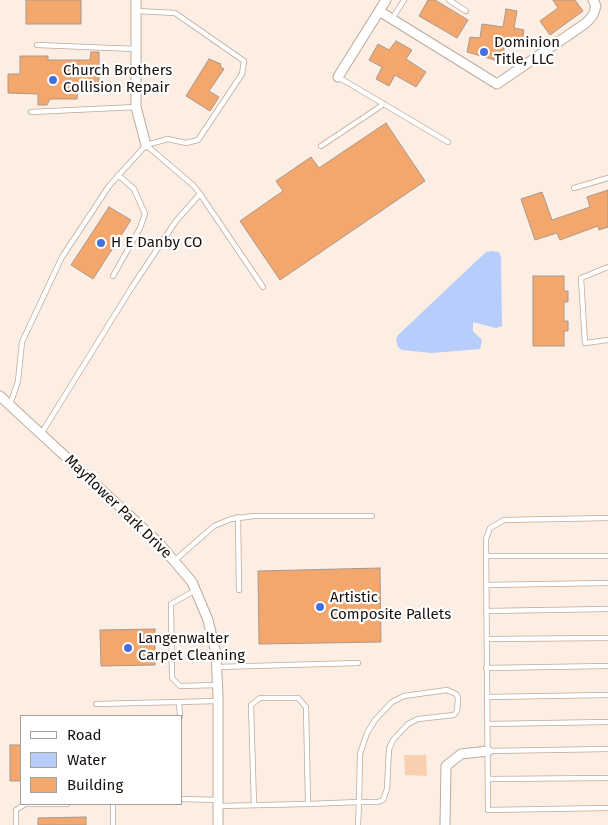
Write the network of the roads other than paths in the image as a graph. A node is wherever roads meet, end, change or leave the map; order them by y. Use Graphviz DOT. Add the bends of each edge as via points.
graph roads {
  1 [pos="136,0"];
  2 [pos="386,0"];
  3 [pos="404,0"];
  4 [pos="449,0"];
  5 [pos="594,0"];
  6 [pos="136,11"];
  7 [pos="466,11"];
  8 [pos="379,12"];
  9 [pos="392,19"];
  10 [pos="37,44"];
  11 [pos="136,50"];
  12 [pos="338,77"];
  13 [pos="384,104"];
  14 [pos="136,108"];
  15 [pos="31,112"];
  16 [pos="448,142"];
  17 [pos="146,145"];
  18 [pos="321,146"];
  19 [pos="118,175"];
  20 [pos="608,178"];
  21 [pos="574,188"];
  22 [pos="200,194"];
  23 [pos="608,268"];
  24 [pos="113,276"];
  25 [pos="263,287"];
  26 [pos="608,340"];
  27 [pos="0,396"];
  28 [pos="10,404"];
  29 [pos="41,434"];
  30 [pos="372,516"];
  31 [pos="238,517"];
  32 [pos="608,518"];
  33 [pos="486,556"];
  34 [pos="608,556"];
  35 [pos="174,561"];
  36 [pos="608,583"];
  37 [pos="486,585"];
  38 [pos="196,590"];
  39 [pos="239,590"];
  40 [pos="608,609"];
  41 [pos="486,611"];
  42 [pos="608,638"];
  43 [pos="487,639"];
  44 [pos="358,663"];
  45 [pos="608,666"];
  46 [pos="216,667"];
  47 [pos="486,668"];
  48 [pos="218,685"];
  49 [pos="608,695"];
  50 [pos="487,697"];
  51 [pos="218,698"];
  52 [pos="179,702"];
  53 [pos="96,704"];
  54 [pos="180,715"];
  55 [pos="608,722"];
  56 [pos="488,724"];
  57 [pos="608,750"];
  58 [pos="488,751"];
  59 [pos="488,778"];
  60 [pos="608,778"];
  61 [pos="182,800"];
  62 [pos="359,802"];
  63 [pos="219,803"];
  64 [pos="308,804"];
  65 [pos="24,805"];
  66 [pos="113,805"];
  67 [pos="254,805"];
  68 [pos="608,808"];
  69 [pos="16,825"];
  70 [pos="113,825"];
  71 [pos="218,825"];
  72 [pos="358,825"];
  73 [pos="445,825"];
  1 -- 6 [label="street"];
  2 -- 8 [label="street"];
  3 -- 9 [label="lane"];
  4 -- 7 [label="lane"];
  5 -- 9 [label="street" via="593,15 586,23 497,84"];
  6 -- 11 [label="street"];
  6 -- 17 [label="lane" via="175,13 244,61 242,74 198,140 186,143 168,139"];
  8 -- 9 [label="street"];
  8 -- 12 [label="street"];
  10 -- 11 [label="lane"];
  11 -- 14 [label="street"];
  12 -- 13 [label="lane"];
  13 -- 16 [label="lane"];
  13 -- 18 [label="lane"];
  14 -- 15 [label="lane"];
  14 -- 17 [label="street"];
  17 -- 19 [label="lane"];
  17 -- 22 [label="lane"];
  19 -- 24 [label="lane" via="134,189 145,214"];
  19 -- 28 [label="lane" via="62,258 22,342 18,380"];
  20 -- 21 [label="lane"];
  22 -- 25 [label="lane"];
  22 -- 29 [label="lane" via="176,221 132,287"];
  23 -- 26 [label="lane" via="581,278 585,343"];
  27 -- 28 [label="street, Mayflower Park Drive"];
  28 -- 29 [label="street, Mayflower Park Drive"];
  29 -- 35 [label="street, Mayflower Park Drive" via="158,542"];
  30 -- 31 [label="lane"];
  31 -- 35 [label="lane" via="214,526"];
  31 -- 39 [label="lane"];
  32 -- 33 [label="lane" via="500,520 487,532"];
  33 -- 34 [label="lane"];
  33 -- 37 [label="lane"];
  35 -- 38 [label="street, Mayflower Park Drive"];
  36 -- 37 [label="lane"];
  37 -- 41 [label="lane"];
  38 -- 46 [label="street, Mayflower Park Drive" via="208,620"];
  38 -- 48 [label="lane" via="171,604 172,678 180,686"];
  40 -- 41 [label="lane"];
  41 -- 43 [label="lane"];
  42 -- 43 [label="lane"];
  43 -- 47 [label="lane"];
  44 -- 46 [label="lane"];
  45 -- 47 [label="lane"];
  46 -- 48 [label="street, Mayflower Park Drive"];
  47 -- 50 [label="lane"];
  48 -- 51 [label="street, Mayflower Park Drive"];
  49 -- 50 [label="lane"];
  50 -- 56 [label="lane"];
  51 -- 52 [label="lane"];
  51 -- 63 [label="street, Mayflower Park Drive"];
  52 -- 53 [label="lane"];
  52 -- 54 [label="lane"];
  55 -- 56 [label="lane"];
  56 -- 58 [label="lane"];
  57 -- 58 [label="lane"];
  58 -- 59 [label="lane"];
  58 -- 73 [label="street" via="461,754 446,766"];
  59 -- 60 [label="lane"];
  59 -- 68 [label="lane" via="488,810"];
  61 -- 63 [label="lane"];
  62 -- 62 [label="lane" via="378,802 386,795 388,749 398,734 418,719 454,715 457,711 456,694 447,690 404,696 383,710 363,742"];
  62 -- 64 [label="lane"];
  62 -- 72 [label="lane"];
  63 -- 67 [label="lane"];
  63 -- 71 [label="street, Mayflower Park Drive"];
  64 -- 67 [label="lane"];
  64 -- 67 [label="lane" via="304,701 298,698 260,698 251,705"];
  65 -- 69 [label="lane" via="16,810"];
  66 -- 70 [label="lane"];
}
